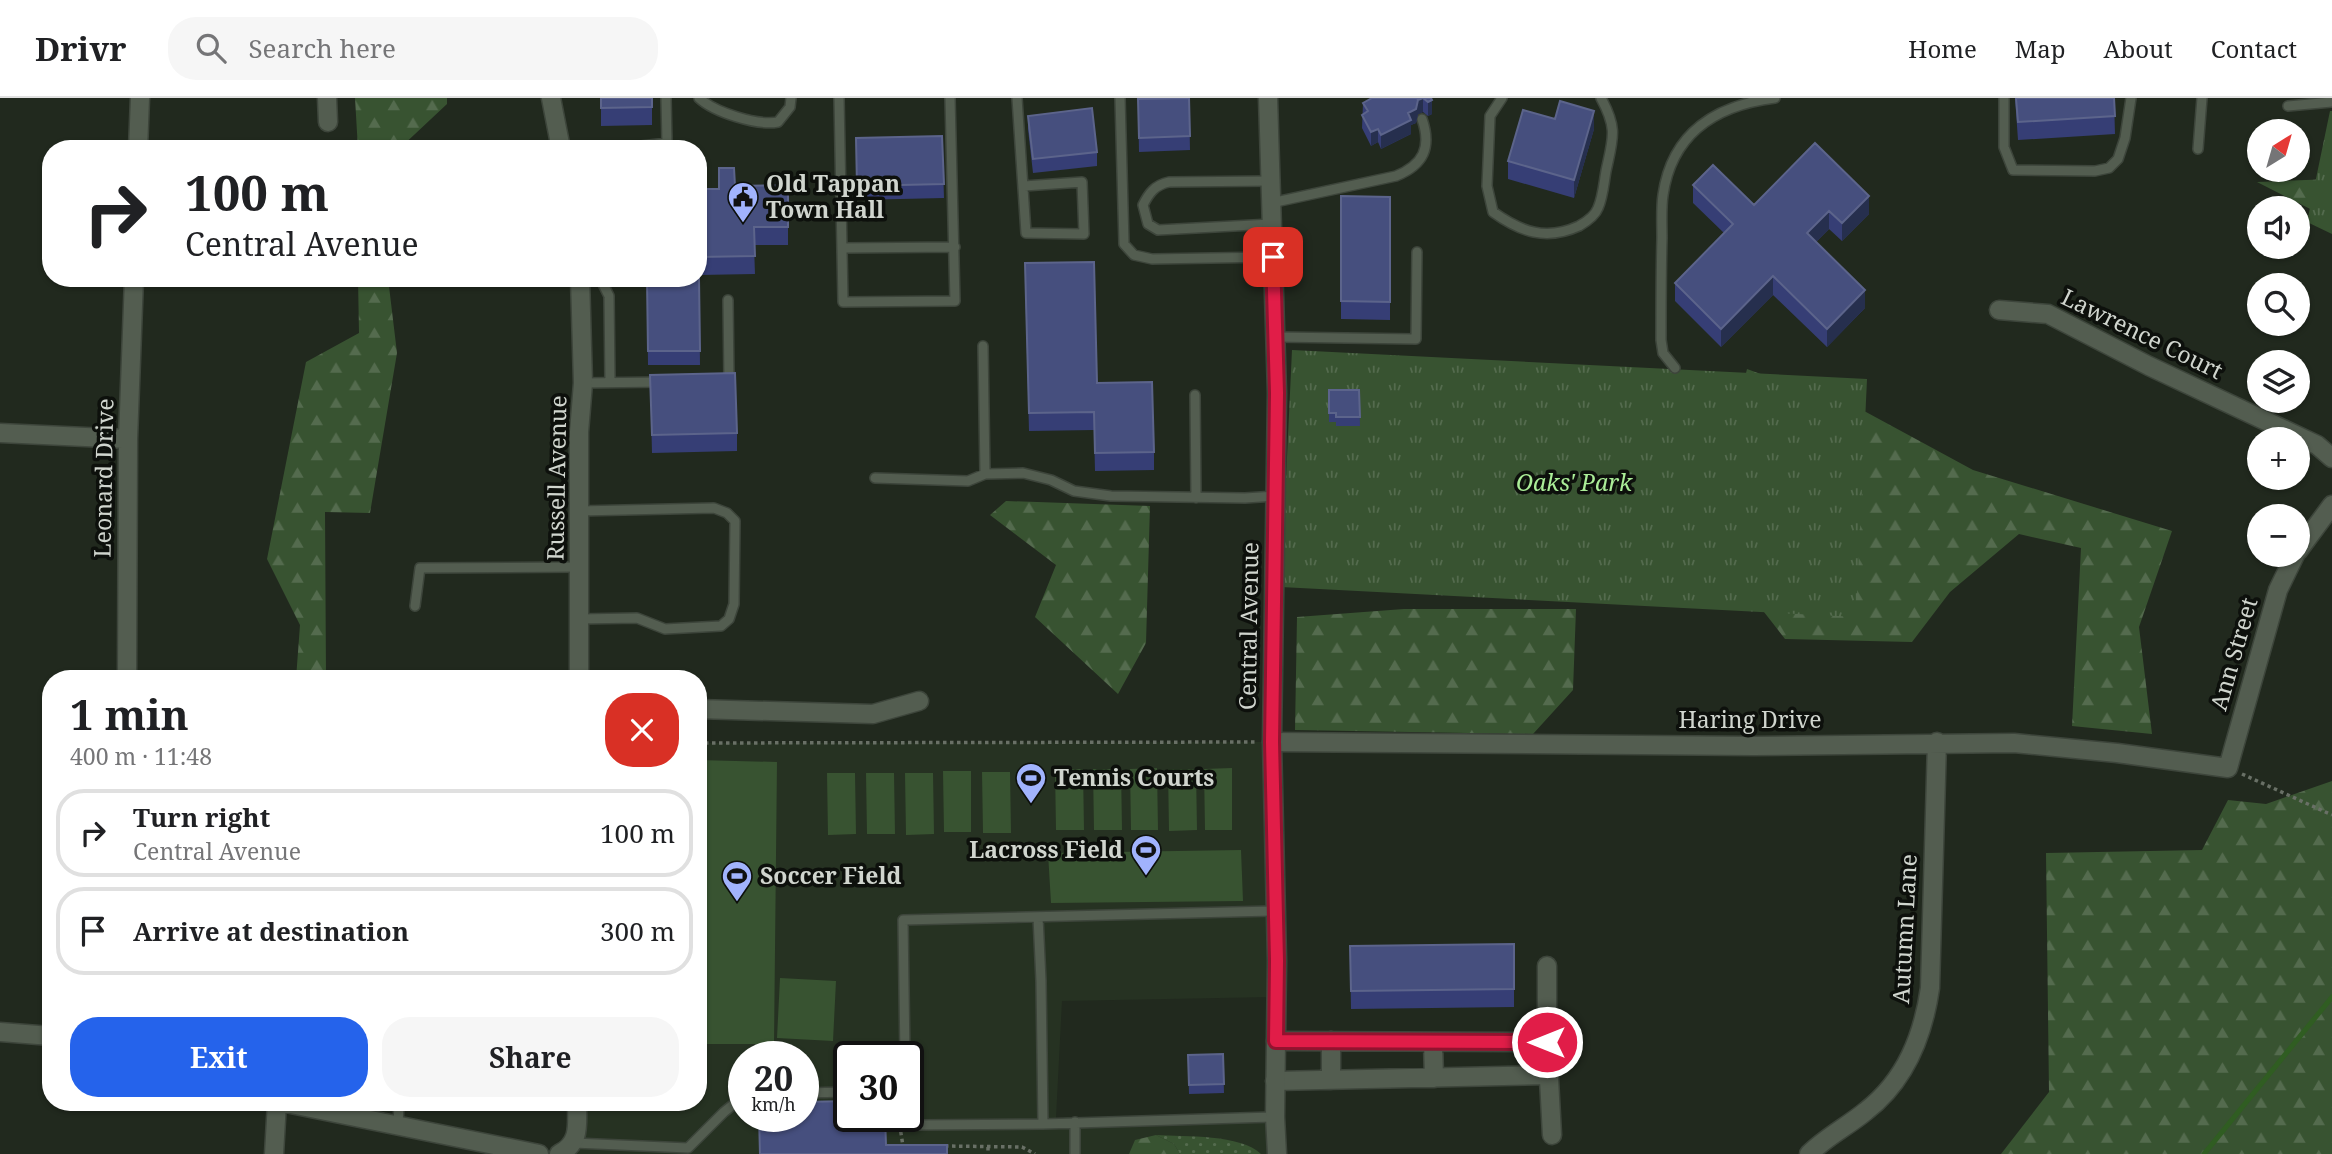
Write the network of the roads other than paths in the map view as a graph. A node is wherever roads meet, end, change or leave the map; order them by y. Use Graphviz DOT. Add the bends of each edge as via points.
graph roads {
  1 [pos="140,98"];
  2 [pos="327,98"];
  3 [pos="551,98"];
  4 [pos="666,98"];
  5 [pos="699,98"];
  6 [pos="791,98"];
  7 [pos="839,98"];
  8 [pos="950,98"];
  9 [pos="1017,98"];
  10 [pos="1120,98"];
  11 [pos="1268,98"];
  12 [pos="1502,98"];
  13 [pos="1601,98"];
  14 [pos="1775,98"];
  15 [pos="2004,98"];
  16 [pos="2131,98"];
  17 [pos="2202,98"];
  18 [pos="2332,102"];
  19 [pos="2288,106"];
  20 [pos="1422,119"];
  21 [pos="328,122"];
  22 [pos="138,140"];
  23 [pos="559,140"];
  24 [pos="667,140"];
  25 [pos="2198,149"];
  26 [pos="1271,181"];
  27 [pos="1024,186"];
  28 [pos="1271,203"];
  29 [pos="1272,223"];
  30 [pos="955,247"];
  31 [pos="843,248"];
  32 [pos="1417,252"];
  33 [pos="1273,257"];
  34 [pos="134,287"];
  35 [pos="580,287"];
  36 [pos="604,287"];
  37 [pos="728,300"];
  38 [pos="1999,310"];
  39 [pos="1276,337"];
  40 [pos="983,346"];
  41 [pos="1675,368"];
  42 [pos="716,381"];
  43 [pos="676,382"];
  44 [pos="583,383"];
  45 [pos="610,383"];
  46 [pos="1195,396"];
  47 [pos="0,433"];
  48 [pos="128,439"];
  49 [pos="2332,458"];
  50 [pos="985,474"];
  51 [pos="875,478"];
  52 [pos="1275,496"];
  53 [pos="1196,498"];
  54 [pos="2332,505"];
  55 [pos="579,511"];
  56 [pos="2310,534"];
  57 [pos="2289,567"];
  58 [pos="579,568"];
  59 [pos="415,606"];
  60 [pos="579,619"];
  61 [pos="127,670"];
  62 [pos="579,670"];
  63 [pos="919,701"];
  64 [pos="707,709"];
  65 [pos="1272,742"];
  66 [pos="1937,742"];
  67 [pos="2228,768"];
  68 [pos="1276,911"];
  69 [pos="1038,917"];
  70 [pos="1547,966"];
  71 [pos="0,1032"];
  72 [pos="42,1035"];
  73 [pos="905,1041"];
  74 [pos="1276,1041"];
  75 [pos="1331,1041"];
  76 [pos="1433,1042"];
  77 [pos="1547,1042"];
  78 [pos="1548,1075"];
  79 [pos="1434,1078"];
  80 [pos="1331,1080"];
  81 [pos="1275,1081"];
  82 [pos="728,1109"];
  83 [pos="278,1111"];
  84 [pos="324,1111"];
  85 [pos="399,1111"];
  86 [pos="577,1111"];
  87 [pos="1275,1117"];
  88 [pos="1075,1122"];
  89 [pos="1043,1124"];
  90 [pos="924,1125"];
  91 [pos="398,1126"];
  92 [pos="1552,1135"];
  93 [pos="574,1143"];
  94 [pos="274,1154"];
  95 [pos="538,1154"];
  96 [pos="559,1154"];
  97 [pos="1075,1154"];
  98 [pos="1277,1154"];
  99 [pos="1809,1154"];
  1 -- 22 [label="street"];
  2 -- 21 [label="street"];
  3 -- 23 [label="street"];
  4 -- 24 [label="lane"];
  5 -- 6 [label="lane" via="731,115 767,124 778,122"];
  7 -- 31 [label="lane"];
  8 -- 30 [label="lane"];
  9 -- 27 [label="lane"];
  10 -- 33 [label="lane" via="1124,244 1134,255 1152,259"];
  11 -- 26 [label="street, Central Avenue"];
  12 -- 13 [label="lane" via="1490,116 1487,186 1493,212 1510,225 1544,235 1587,222 1598,209 1613,121"];
  14 -- 41 [label="lane" via="1734,106 1712,116 1682,144 1671,164 1663,195 1661,340 1663,353"];
  15 -- 16 [label="lane" via="2004,147 2013,170 2095,171 2109,168 2118,159"];
  17 -- 25 [label="lane"];
  18 -- 19 [label="lane"];
  20 -- 28 [label="lane" via="1426,147 1417,164 1406,172"];
  26 -- 28 [label="street, Central Avenue"];
  26 -- 29 [label="lane" via="1158,184 1143,205 1148,224 1158,230"];
  27 -- 27 [label="lane" via="1026,233 1084,234 1082,182"];
  28 -- 29 [label="street, Central Avenue"];
  29 -- 33 [label="street, Central Avenue"];
  30 -- 31 [label="lane"];
  30 -- 31 [label="lane" via="956,301 843,302"];
  32 -- 39 [label="lane" via="1416,339"];
  33 -- 39 [label="street, Central Avenue"];
  34 -- 48 [label="street, Leonard Drive"];
  35 -- 44 [label="street, Russell Avenue"];
  36 -- 45 [label="lane" via="609,296"];
  37 -- 42 [label="lane" via="729,381"];
  38 -- 49 [label="street, Lawrence Court" via="2048,314 2317,445"];
  39 -- 52 [label="street, Central Avenue"];
  40 -- 50 [label="lane"];
  43 -- 45 [label="lane"];
  44 -- 45 [label="lane"];
  44 -- 55 [label="street, Russell Avenue"];
  46 -- 53 [label="lane"];
  47 -- 48 [label="street"];
  48 -- 61 [label="street, Leonard Drive"];
  50 -- 51 [label="lane" via="968,481"];
  50 -- 53 [label="lane" via="1023,473 1074,491 1098,494"];
  52 -- 53 [label="lane"];
  52 -- 65 [label="street, Central Avenue"];
  54 -- 56 [label="street, Ann Street"];
  55 -- 58 [label="street, Russell Avenue"];
  55 -- 60 [label="lane" via="714,508 735,521 734,604 730,619 721,626 665,629 637,618"];
  57 -- 67 [label="street, Ann Street" via="2278,590"];
  58 -- 59 [label="lane" via="419,568"];
  58 -- 60 [label="street, Russell Avenue"];
  60 -- 62 [label="street, Russell Avenue"];
  63 -- 64 [label="street" via="873,714"];
  65 -- 66 [label="street, Haring Drive" via="1754,746"];
  65 -- 68 [label="street, Central Avenue"];
  66 -- 67 [label="street, Haring Drive" via="2014,743"];
  66 -- 99 [label="street, Autumn Lane" via="1930,988 1918,1041 1887,1092"];
  68 -- 69 [label="lane"];
  68 -- 74 [label="street, Central Avenue"];
  69 -- 73 [label="lane" via="903,920"];
  69 -- 89 [label="lane"];
  70 -- 77 [label="street"];
  71 -- 72 [label="street"];
  74 -- 75 [label="street"];
  74 -- 81 [label="street, Central Avenue"];
  75 -- 76 [label="street"];
  75 -- 80 [label="street"];
  76 -- 77 [label="street"];
  76 -- 79 [label="street"];
  77 -- 78 [label="street"];
  78 -- 79 [label="street"];
  78 -- 92 [label="street"];
  79 -- 80 [label="street"];
  80 -- 81 [label="street"];
  81 -- 87 [label="street, Central Avenue"];
  82 -- 93 [label="lane" via="688,1148"];
  83 -- 94 [label="street"];
  84 -- 91 [label="street"];
  85 -- 91 [label="lane"];
  86 -- 93 [label="street"];
  87 -- 88 [label="lane"];
  87 -- 98 [label="street, Central Avenue"];
  88 -- 89 [label="lane"];
  88 -- 97 [label="lane"];
  89 -- 90 [label="lane"];
  91 -- 95 [label="street"];
  93 -- 96 [label="street"];
}
